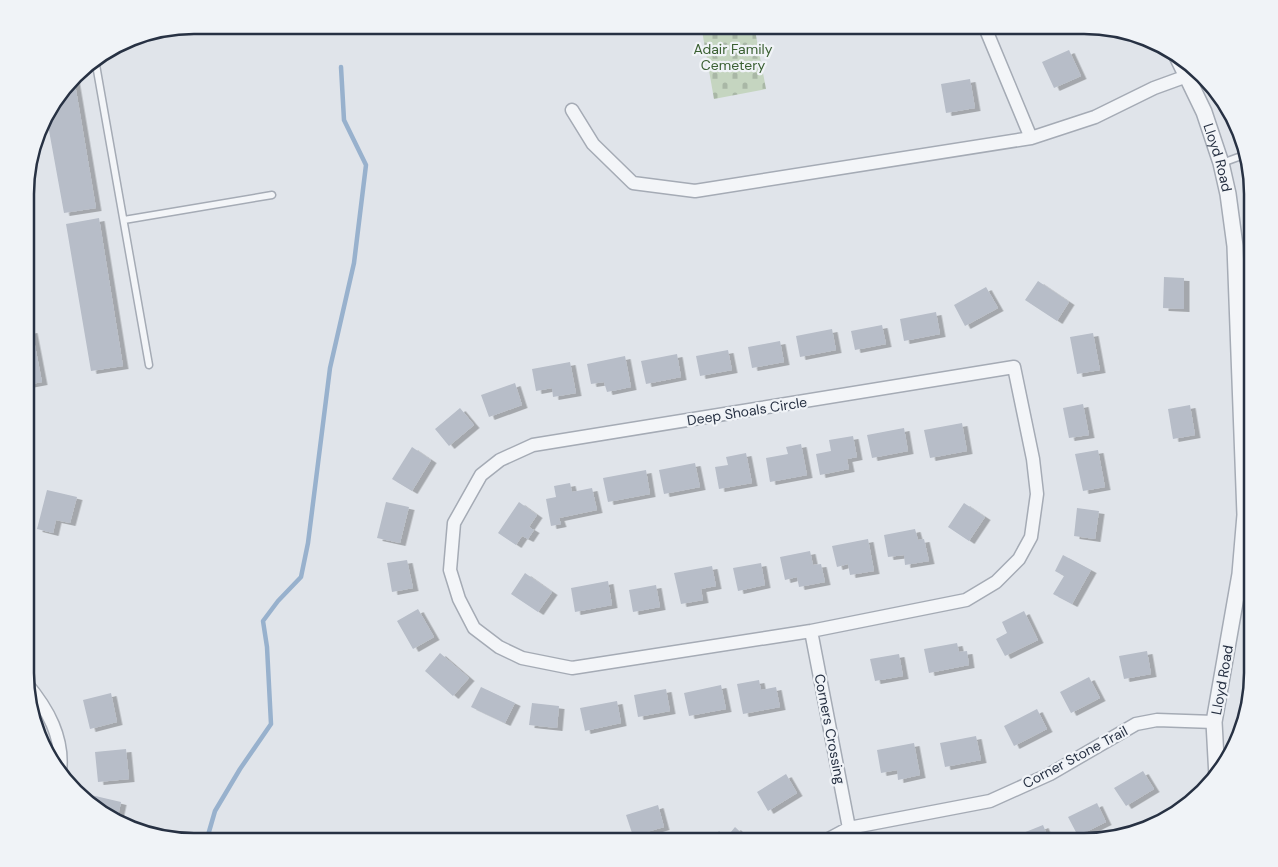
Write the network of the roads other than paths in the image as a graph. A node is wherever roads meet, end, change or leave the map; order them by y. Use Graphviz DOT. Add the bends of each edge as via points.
graph roads {
  1 [pos="988,34"];
  2 [pos="97,66"];
  3 [pos="1182,67"];
  4 [pos="1187,71"];
  5 [pos="572,110"];
  6 [pos="1032,138"];
  7 [pos="1240,156"];
  8 [pos="1220,163"];
  9 [pos="272,195"];
  10 [pos="124,220"];
  11 [pos="1244,339"];
  12 [pos="149,365"];
  13 [pos="1244,515"];
  14 [pos="811,631"];
  15 [pos="36,696"];
  16 [pos="1214,722"];
  17 [pos="61,761"];
  18 [pos="1216,764"];
  19 [pos="849,828"];
  20 [pos="840,833"];
  1 -- 6 [label="street"];
  2 -- 10 [label="lane"];
  3 -- 6 [label="street" via="1154,88 1095,117"];
  4 -- 8 [label="street, Lloyd Road"];
  5 -- 6 [label="street" via="593,144 633,182 695,191"];
  7 -- 8 [label="lane"];
  8 -- 11 [label="street, Lloyd Road" via="1228,194"];
  9 -- 10 [label="lane"];
  10 -- 12 [label="lane"];
  13 -- 16 [label="street, Lloyd Road" via="1240,574"];
  14 -- 14 [label="street, Deep Shoals Circle" via="966,600 996,582 1019,559 1031,537 1037,494 1014,367 533,445 500,460 481,476 454,523 450,570 470,621 474,628 499,647 522,658 572,668"];
  14 -- 19 [label="street, Corners Crossing"];
  15 -- 17 [label="street" via="53,724"];
  16 -- 18 [label="street, Lloyd Road"];
  16 -- 19 [label="street, Corner Stone Trail" via="1157,720 1136,724 1050,774 990,801"];
  19 -- 20 [label="street, Corner Stone Trail"];
}
